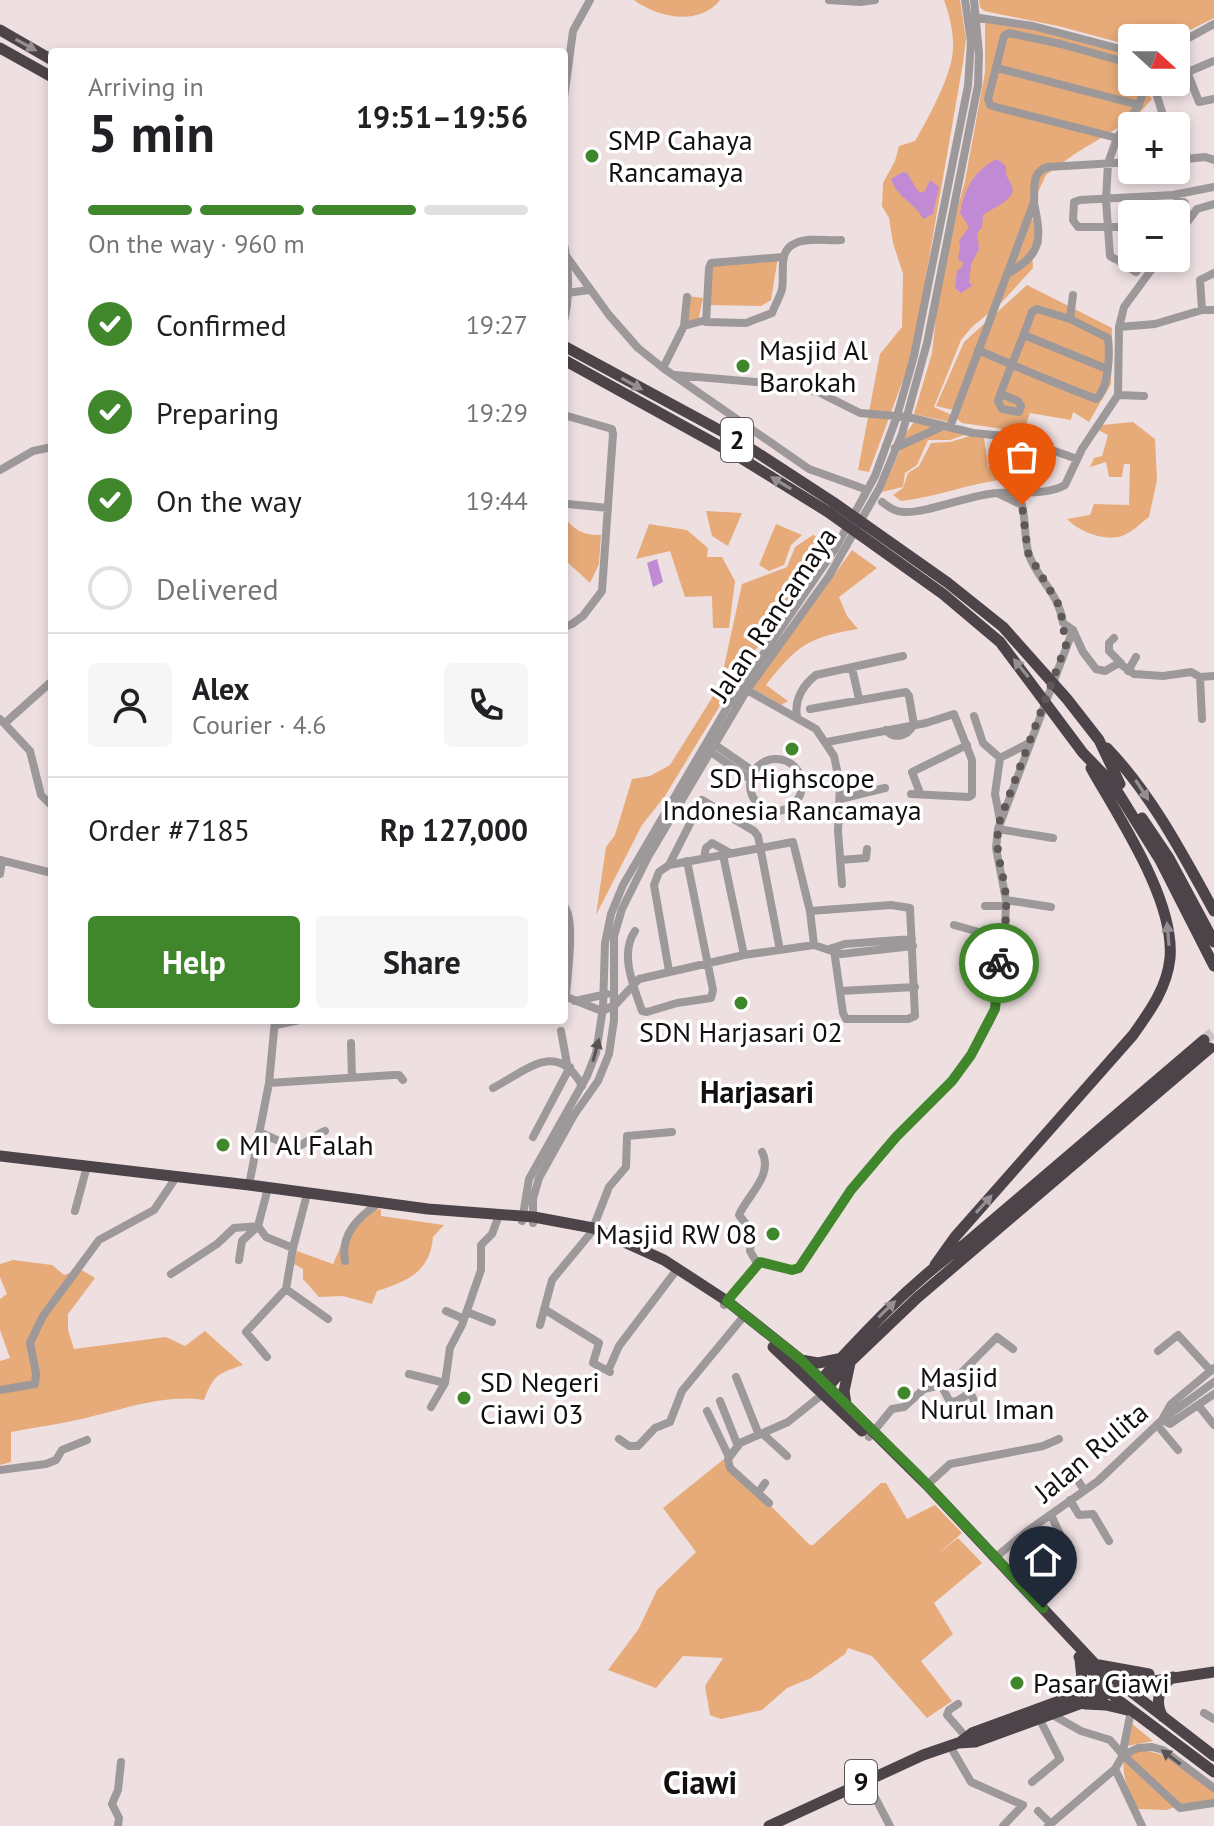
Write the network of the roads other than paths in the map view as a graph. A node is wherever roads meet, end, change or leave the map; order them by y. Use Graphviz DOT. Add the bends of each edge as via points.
graph roads {
  1 [pos="590,0"];
  2 [pos="829,0"];
  3 [pos="875,0"];
  4 [pos="965,0"];
  5 [pos="974,0"];
  6 [pos="973,17"];
  7 [pos="1214,24"];
  8 [pos="0,30"];
  9 [pos="1190,37"];
  10 [pos="0,48"];
  11 [pos="1118,48"];
  12 [pos="48,58"];
  13 [pos="1118,60"];
  14 [pos="1214,61"];
  15 [pos="568,68"];
  16 [pos="997,68"];
  17 [pos="1190,73"];
  18 [pos="48,75"];
  19 [pos="1190,79"];
  20 [pos="1144,96"];
  21 [pos="1214,99"];
  22 [pos="1139,105"];
  23 [pos="1117,138"];
  24 [pos="1190,159"];
  25 [pos="1214,160"];
  26 [pos="1108,163"];
  27 [pos="1118,163"];
  28 [pos="1214,187"];
  29 [pos="1173,195"];
  30 [pos="1106,200"];
  31 [pos="1180,200"];
  32 [pos="1034,202"];
  33 [pos="1214,204"];
  34 [pos="1190,218"];
  35 [pos="1109,227"];
  36 [pos="1118,227"];
  37 [pos="841,240"];
  38 [pos="783,257"];
  39 [pos="568,258"];
  40 [pos="1118,260"];
  41 [pos="1149,272"];
  42 [pos="1214,273"];
  43 [pos="1007,274"];
  44 [pos="589,290"];
  45 [pos="568,293"];
  46 [pos="1073,295"];
  47 [pos="687,297"];
  48 [pos="1202,310"];
  49 [pos="1214,310"];
  50 [pos="1070,319"];
  51 [pos="706,320"];
  52 [pos="684,326"];
  53 [pos="1119,327"];
  54 [pos="1024,335"];
  55 [pos="568,348"];
  56 [pos="978,350"];
  57 [pos="568,362"];
  58 [pos="1014,365"];
  59 [pos="663,368"];
  60 [pos="1107,369"];
  61 [pos="675,375"];
  62 [pos="1001,394"];
  63 [pos="1118,395"];
  64 [pos="909,396"];
  65 [pos="1144,396"];
  66 [pos="568,416"];
  67 [pos="897,416"];
  68 [pos="908,417"];
  69 [pos="946,427"];
  70 [pos="897,447"];
  71 [pos="48,448"];
  72 [pos="886,448"];
  73 [pos="1077,459"];
  74 [pos="0,470"];
  75 [pos="863,491"];
  76 [pos="997,493"];
  77 [pos="877,501"];
  78 [pos="568,504"];
  79 [pos="608,508"];
  80 [pos="839,551"];
  81 [pos="897,553"];
  82 [pos="913,565"];
  83 [pos="1063,623"];
  84 [pos="568,626"];
  85 [pos="1073,630"];
  86 [pos="1114,638"];
  87 [pos="1066,645"];
  88 [pos="903,656"];
  89 [pos="1136,657"];
  90 [pos="1121,663"];
  91 [pos="852,668"];
  92 [pos="1128,671"];
  93 [pos="1214,676"];
  94 [pos="1200,677"];
  95 [pos="48,684"];
  96 [pos="747,690"];
  97 [pos="859,699"];
  98 [pos="810,709"];
  99 [pos="797,716"];
  100 [pos="974,716"];
  101 [pos="1202,719"];
  102 [pos="2,721"];
  103 [pos="914,725"];
  104 [pos="1099,740"];
  105 [pos="1031,741"];
  106 [pos="827,742"];
  107 [pos="967,745"];
  108 [pos="710,746"];
  109 [pos="1083,753"];
  110 [pos="1000,758"];
  111 [pos="752,775"];
  112 [pos="885,788"];
  113 [pos="840,799"];
  114 [pos="48,802"];
  115 [pos="999,824"];
  116 [pos="1053,838"];
  117 [pos="759,848"];
  118 [pos="867,849"];
  119 [pos="727,854"];
  120 [pos="1164,859"];
  121 [pos="840,860"];
  122 [pos="1,861"];
  123 [pos="687,861"];
  124 [pos="669,865"];
  125 [pos="48,872"];
  126 [pos="0,874"];
  127 [pos="842,884"];
  128 [pos="1006,903"];
  129 [pos="985,906"];
  130 [pos="1051,907"];
  131 [pos="810,911"];
  132 [pos="1214,911"];
  133 [pos="568,912"];
  134 [pos="954,925"];
  135 [pos="635,931"];
  136 [pos="1004,939"];
  137 [pos="1214,942"];
  138 [pos="912,943"];
  139 [pos="814,945"];
  140 [pos="832,949"];
  141 [pos="780,950"];
  142 [pos="744,955"];
  143 [pos="1001,955"];
  144 [pos="708,963"];
  145 [pos="1213,964"];
  146 [pos="568,965"];
  147 [pos="1032,969"];
  148 [pos="669,971"];
  149 [pos="633,982"];
  150 [pos="915,987"];
  151 [pos="840,991"];
  152 [pos="603,994"];
  153 [pos="619,994"];
  154 [pos="568,998"];
  155 [pos="615,1005"];
  156 [pos="602,1011"];
  157 [pos="276,1024"];
  158 [pos="561,1031"];
  159 [pos="351,1043"];
  160 [pos="568,1066"];
  161 [pos="352,1077"];
  162 [pos="403,1080"];
  163 [pos="269,1083"];
  164 [pos="582,1086"];
  165 [pos="493,1088"];
  166 [pos="325,1131"];
  167 [pos="259,1132"];
  168 [pos="672,1132"];
  169 [pos="533,1137"];
  170 [pos="762,1152"];
  171 [pos="0,1156"];
  172 [pos="87,1166"];
  173 [pos="177,1176"];
  174 [pos="249,1185"];
  175 [pos="268,1188"];
  176 [pos="307,1194"];
  177 [pos="379,1203"];
  178 [pos="75,1211"];
  179 [pos="484,1214"];
  180 [pos="498,1218"];
  181 [pos="528,1219"];
  182 [pos="258,1226"];
  183 [pos="591,1231"];
  184 [pos="293,1248"];
  185 [pos="239,1260"];
  186 [pos="345,1261"];
  187 [pos="757,1263"];
  188 [pos="935,1265"];
  189 [pos="675,1272"];
  190 [pos="171,1274"];
  191 [pos="286,1289"];
  192 [pos="725,1303"];
  193 [pos="544,1309"];
  194 [pos="446,1311"];
  195 [pos="466,1315"];
  196 [pos="328,1319"];
  197 [pos="743,1319"];
  198 [pos="492,1322"];
  199 [pos="540,1325"];
  200 [pos="1013,1349"];
  201 [pos="1158,1351"];
  202 [pos="267,1357"];
  203 [pos="800,1359"];
  204 [pos="846,1360"];
  205 [pos="1213,1369"];
  206 [pos="409,1374"];
  207 [pos="736,1377"];
  208 [pos="1214,1382"];
  209 [pos="445,1383"];
  210 [pos="941,1385"];
  211 [pos="822,1387"];
  212 [pos="0,1390"];
  213 [pos="1214,1394"];
  214 [pos="720,1401"];
  215 [pos="975,1402"];
  216 [pos="846,1404"];
  217 [pos="1198,1405"];
  218 [pos="431,1407"];
  219 [pos="707,1411"];
  220 [pos="1160,1423"];
  221 [pos="1214,1425"];
  222 [pos="761,1434"];
  223 [pos="871,1434"];
  224 [pos="619,1439"];
  225 [pos="1059,1439"];
  226 [pos="87,1440"];
  227 [pos="738,1446"];
  228 [pos="1178,1450"];
  229 [pos="787,1456"];
  230 [pos="729,1457"];
  231 [pos="0,1470"];
  232 [pos="1072,1471"];
  233 [pos="765,1483"];
  234 [pos="927,1485"];
  235 [pos="1084,1490"];
  236 [pos="758,1493"];
  237 [pos="1070,1500"];
  238 [pos="769,1503"];
  239 [pos="1051,1515"];
  240 [pos="1109,1541"];
  241 [pos="1066,1547"];
  242 [pos="996,1557"];
  243 [pos="1080,1658"];
  244 [pos="1095,1664"];
  245 [pos="1214,1666"];
  246 [pos="1214,1672"];
  247 [pos="1149,1674"];
  248 [pos="1174,1677"];
  249 [pos="1120,1684"];
  250 [pos="1106,1688"];
  251 [pos="1074,1701"];
  252 [pos="958,1704"];
  253 [pos="1131,1711"];
  254 [pos="1204,1713"];
  255 [pos="1045,1716"];
  256 [pos="1214,1719"];
  257 [pos="1166,1720"];
  258 [pos="958,1742"];
  259 [pos="1122,1755"];
  260 [pos="1214,1756"];
  261 [pos="121,1762"];
  262 [pos="1115,1769"];
  263 [pos="1214,1772"];
  264 [pos="866,1780"];
  265 [pos="1032,1782"];
  266 [pos="1214,1788"];
  267 [pos="1214,1803"];
  268 [pos="1038,1811"];
  269 [pos="1050,1825"];
  270 [pos="118,1826"];
  271 [pos="769,1826"];
  272 [pos="890,1826"];
  273 [pos="1002,1826"];
  274 [pos="1142,1826"];
  1 -- 15 [label="street" via="573,31"];
  2 -- 3 [label="street"];
  4 -- 6 [label="street, Jalan Rancamaya"];
  5 -- 6 [label="street, Jalan Rancamaya"];
  6 -- 11 [label="street"];
  6 -- 64 [label="street, Jalan Rancamaya" via="953,186"];
  7 -- 9 [label="street"];
  8 -- 12 [label="highway, one-way"];
  10 -- 18 [label="highway"];
  13 -- 16 [label="street" via="1009,33"];
  14 -- 17 [label="street"];
  16 -- 22 [label="street"];
  16 -- 23 [label="street" via="990,105"];
  19 -- 21 [label="street" via="1199,102"];
  20 -- 22 [label="street"];
  22 -- 23 [label="street"];
  23 -- 26 [label="street"];
  24 -- 25 [label="street"];
  26 -- 27 [label="street"];
  26 -- 30 [label="street"];
  26 -- 32 [label="street" via="1042,168 1035,177"];
  28 -- 29 [label="street"];
  29 -- 30 [label="street"];
  29 -- 31 [label="street"];
  30 -- 35 [label="street"];
  30 -- 35 [label="street" via="1077,200 1073,220 1080,227"];
  32 -- 43 [label="street"];
  32 -- 43 [label="street" via="1037,247"];
  33 -- 34 [label="street" via="1197,209"];
  35 -- 36 [label="street"];
  35 -- 40 [label="street" via="1110,256"];
  37 -- 38 [label="street" via="797,242"];
  38 -- 51 [label="street" via="782,288 772,313 746,323"];
  38 -- 51 [label="street" via="711,263"];
  39 -- 44 [label="street"];
  41 -- 53 [label="street" via="1128,299"];
  42 -- 48 [label="street" via="1200,280"];
  43 -- 56 [label="street"];
  44 -- 45 [label="street"];
  44 -- 59 [label="street" via="638,348"];
  46 -- 50 [label="street"];
  47 -- 52 [label="street"];
  48 -- 49 [label="street"];
  48 -- 53 [label="street" via="1155,324"];
  50 -- 54 [label="street" via="1037,309"];
  50 -- 60 [label="street" via="1108,338"];
  51 -- 52 [label="street"];
  52 -- 59 [label="street"];
  53 -- 63 [label="street"];
  54 -- 58 [label="street"];
  54 -- 60 [label="street"];
  55 -- 81 [label="highway, 2, one-way" via="736,439"];
  56 -- 58 [label="street"];
  56 -- 69 [label="street"];
  81 -- 57 [label="highway, 2, one-way" via="736,455"];
  58 -- 60 [label="street" via="1096,399"];
  58 -- 62 [label="street"];
  59 -- 61 [label="street"];
  61 -- 67 [label="street" via="789,385 818,392 860,413"];
  61 -- 75 [label="street" via="809,469"];
  63 -- 65 [label="street"];
  63 -- 73 [label="street"];
  64 -- 67 [label="street, Jalan Rancamaya"];
  64 -- 68 [label="street, Jalan Rancamaya"];
  66 -- 79 [label="street" via="613,430"];
  67 -- 68 [label="street"];
  67 -- 72 [label="street, Jalan Rancamaya"];
  68 -- 69 [label="street"];
  68 -- 70 [label="street, Jalan Rancamaya"];
  69 -- 70 [label="street"];
  69 -- 73 [label="street" via="1023,439"];
  70 -- 72 [label="street"];
  70 -- 77 [label="street, Jalan Rancamaya"];
  71 -- 74 [label="street"];
  72 -- 75 [label="street, Jalan Rancamaya"];
  73 -- 76 [label="street" via="1062,488"];
  75 -- 80 [label="street, Jalan Rancamaya"];
  76 -- 77 [label="street" via="906,512"];
  76 -- 83 [label="street" via="1022,505 1032,561 1056,598"];
  77 -- 80 [label="street, Jalan Rancamaya"];
  78 -- 79 [label="street"];
  79 -- 84 [label="street" via="602,591 583,616"];
  80 -- 96 [label="street, Jalan Rancamaya" via="805,613"];
  80 -- 108 [label="street, Jalan Rancamaya" via="755,663"];
  81 -- 82 [label="highway, 2"];
  82 -- 104 [label="highway, 2" via="1003,627"];
  109 -- 82 [label="highway, 2, one-way" via="1000,642"];
  83 -- 85 [label="street"];
  83 -- 87 [label="street"];
  85 -- 87 [label="street"];
  85 -- 90 [label="street" via="1096,669 1105,671"];
  86 -- 90 [label="street" via="1109,651"];
  87 -- 105 [label="street"];
  88 -- 91 [label="street"];
  89 -- 92 [label="street"];
  90 -- 92 [label="street"];
  91 -- 97 [label="street"];
  91 -- 99 [label="street" via="813,677 797,701"];
  92 -- 94 [label="street" via="1163,676 1191,672"];
  93 -- 94 [label="street"];
  94 -- 101 [label="street"];
  95 -- 102 [label="street"];
  96 -- 99 [label="street"];
  96 -- 108 [label="street, Jalan Rancamaya"];
  97 -- 98 [label="street"];
  97 -- 103 [label="street" via="906,692"];
  99 -- 106 [label="street"];
  100 -- 110 [label="street" via="983,743"];
  102 -- 114 [label="street" via="30,751 41,795"];
  103 -- 106 [label="street"];
  103 -- 107 [label="street" via="954,714"];
  104 -- 120 [label="highway, 2"];
  104 -- 132 [label="highway, one-way" via="1129,772"];
  105 -- 110 [label="street"];
  105 -- 115 [label="street"];
  106 -- 113 [label="street" via="837,763"];
  107 -- 107 [label="street" via="971,797 915,794 912,772"];
  108 -- 111 [label="street"];
  108 -- 152 [label="street, Jalan Rancamaya" via="614,905 605,943"];
  108 -- 153 [label="street, Jalan Rancamaya" via="622,909 614,936"];
  109 -- 120 [label="highway, 2" via="1112,783"];
  188 -- 109 [label="highway, one-way" via="1082,1095 1155,1005 1163,985 1170,958 1161,902"];
  110 -- 115 [label="street" via="995,794"];
  111 -- 111 [label="street" via="765,760 789,762 802,782 798,799 786,810 761,808 751,795"];
  112 -- 113 [label="street"];
  113 -- 121 [label="street"];
  115 -- 116 [label="street"];
  115 -- 128 [label="street" via="996,848"];
  117 -- 119 [label="street"];
  117 -- 124 [label="street" via="754,831 702,800"];
  117 -- 131 [label="street" via="795,843"];
  117 -- 141 [label="street"];
  118 -- 121 [label="street" via="866,858"];
  119 -- 123 [label="street"];
  119 -- 142 [label="street"];
  120 -- 137 [label="highway, 2"];
  120 -- 145 [label="highway, 2"];
  121 -- 127 [label="street"];
  122 -- 125 [label="street"];
  122 -- 126 [label="street"];
  123 -- 124 [label="street"];
  123 -- 144 [label="street"];
  124 -- 148 [label="street" via="656,876 653,889"];
  128 -- 129 [label="street"];
  128 -- 130 [label="street"];
  128 -- 136 [label="street"];
  131 -- 138 [label="street" via="906,905 911,909"];
  131 -- 139 [label="street"];
  133 -- 146 [label="street"];
  134 -- 136 [label="street"];
  135 -- 149 [label="street" via="627,949"];
  136 -- 143 [label="street"];
  138 -- 140 [label="street"];
  138 -- 150 [label="street"];
  139 -- 140 [label="street"];
  139 -- 141 [label="street"];
  140 -- 151 [label="street"];
  141 -- 142 [label="street"];
  142 -- 144 [label="street"];
  143 -- 147 [label="street"];
  143 -- 187 [label="street" via="994,1013 952,1081 851,1190 799,1268"];
  144 -- 148 [label="street"];
  144 -- 149 [label="street" via="713,992 709,999 645,1013"];
  146 -- 154 [label="street"];
  148 -- 149 [label="street"];
  149 -- 153 [label="street"];
  150 -- 151 [label="street"];
  150 -- 151 [label="street" via="912,1019 846,1019"];
  152 -- 153 [label="street"];
  152 -- 154 [label="street"];
  152 -- 156 [label="street, Jalan Rancamaya"];
  153 -- 155 [label="street"];
  154 -- 156 [label="street"];
  155 -- 156 [label="street"];
  155 -- 181 [label="street" via="606,1063 539,1178"];
  164 -- 156 [label="street, Jalan Rancamaya, one-way" via="598,1048"];
  157 -- 163 [label="street"];
  158 -- 160 [label="street"];
  159 -- 161 [label="street"];
  160 -- 164 [label="street"];
  160 -- 165 [label="street" via="543,1062"];
  160 -- 169 [label="street"];
  161 -- 162 [label="street" via="399,1075"];
  161 -- 163 [label="street"];
  163 -- 167 [label="street"];
  164 -- 181 [label="street, Jalan Rancamaya" via="529,1179"];
  166 -- 167 [label="street" via="290,1150"];
  167 -- 174 [label="street"];
  168 -- 183 [label="street" via="627,1136 626,1167 609,1187"];
  170 -- 187 [label="street" via="764,1171 739,1213 752,1232 750,1251"];
  171 -- 172 [label="highway"];
  172 -- 173 [label="highway"];
  172 -- 178 [label="street"];
  173 -- 174 [label="highway"];
  173 -- 212 [label="street" via="154,1210 99,1240 43,1316 30,1343 35,1384"];
  174 -- 175 [label="highway"];
  175 -- 176 [label="highway"];
  175 -- 182 [label="street"];
  176 -- 177 [label="highway"];
  176 -- 184 [label="street"];
  177 -- 179 [label="highway"];
  177 -- 186 [label="street" via="345,1236"];
  179 -- 180 [label="highway"];
  179 -- 181 [label="highway"];
  180 -- 181 [label="highway"];
  180 -- 195 [label="street" via="481,1245 481,1270"];
  181 -- 183 [label="highway"];
  182 -- 184 [label="street" via="266,1237"];
  182 -- 185 [label="street" via="242,1241"];
  182 -- 190 [label="street" via="234,1228"];
  183 -- 189 [label="highway"];
  183 -- 192 [label="highway" via="664,1260"];
  183 -- 193 [label="street" via="555,1274"];
  184 -- 191 [label="street"];
  187 -- 192 [label="street"];
  204 -- 188 [label="highway, one-way" via="886,1310"];
  188 -- 204 [label="highway" via="1207,1044"];
  189 -- 192 [label="highway"];
  189 -- 193 [label="street" via="619,1346 610,1372 595,1370 599,1343"];
  191 -- 196 [label="street"];
  191 -- 202 [label="street" via="246,1332"];
  192 -- 197 [label="highway"];
  193 -- 199 [label="street"];
  194 -- 195 [label="street"];
  195 -- 198 [label="street"];
  195 -- 209 [label="street" via="448,1355"];
  197 -- 203 [label="highway"];
  197 -- 211 [label="highway"];
  197 -- 224 [label="street" via="682,1391 670,1422 655,1428 638,1446"];
  200 -- 210 [label="street" via="997,1337 959,1375"];
  201 -- 205 [label="street" via="1178,1335"];
  203 -- 204 [label="highway"];
  203 -- 211 [label="highway"];
  204 -- 211 [label="highway"];
  204 -- 216 [label="highway"];
  205 -- 220 [label="street" via="1171,1404"];
  206 -- 209 [label="street"];
  207 -- 222 [label="street"];
  208 -- 220 [label="street, Jalan Rulita"];
  209 -- 218 [label="street"];
  210 -- 215 [label="street" via="950,1402 970,1393"];
  210 -- 223 [label="street" via="892,1409"];
  211 -- 216 [label="highway"];
  211 -- 222 [label="street" via="797,1417"];
  211 -- 223 [label="highway"];
  213 -- 217 [label="street"];
  214 -- 227 [label="street"];
  216 -- 223 [label="highway"];
  217 -- 220 [label="street" via="1170,1424"];
  217 -- 221 [label="street"];
  219 -- 230 [label="street"];
  220 -- 228 [label="street"];
  220 -- 235 [label="street, Jalan Rulita"];
  222 -- 227 [label="street"];
  222 -- 229 [label="street"];
  223 -- 234 [label="highway"];
  223 -- 243 [label="highway"];
  225 -- 234 [label="street" via="950,1464"];
  226 -- 231 [label="street" via="46,1464"];
  227 -- 230 [label="street"];
  230 -- 236 [label="street" via="730,1468"];
  232 -- 235 [label="street"];
  233 -- 236 [label="street"];
  234 -- 242 [label="highway"];
  235 -- 237 [label="street, Jalan Rulita"];
  236 -- 238 [label="street"];
  237 -- 239 [label="street, Jalan Rulita"];
  237 -- 240 [label="street" via="1079,1515 1093,1514"];
  239 -- 241 [label="street"];
  239 -- 242 [label="street, Jalan Rulita"];
  242 -- 244 [label="highway"];
  243 -- 250 [label="highway"];
  243 -- 251 [label="highway" via="1082,1679"];
  244 -- 247 [label="highway"];
  244 -- 249 [label="highway"];
  245 -- 247 [label="highway, 9"];
  246 -- 248 [label="highway, 9"];
  247 -- 249 [label="highway, 9"];
  248 -- 249 [label="highway, 9"];
  248 -- 257 [label="highway" via="1158,1699"];
  249 -- 250 [label="highway, 9"];
  249 -- 257 [label="highway"];
  250 -- 251 [label="highway, 9"];
  250 -- 253 [label="highway"];
  251 -- 253 [label="highway"];
  251 -- 255 [label="highway, 9"];
  251 -- 258 [label="highway, 9"];
  252 -- 258 [label="street" via="947,1715"];
  253 -- 259 [label="street"];
  253 -- 263 [label="highway"];
  254 -- 256 [label="street"];
  255 -- 258 [label="highway, 9" via="975,1742"];
  255 -- 259 [label="street" via="1107,1738"];
  255 -- 265 [label="street" via="1060,1759"];
  257 -- 260 [label="highway"];
  258 -- 264 [label="highway, 9"];
  258 -- 273 [label="street" via="971,1782 1023,1805"];
  259 -- 262 [label="street"];
  266 -- 259 [label="street, one-way" via="1158,1748 1140,1747"];
  259 -- 267 [label="street" via="1180,1808"];
  261 -- 270 [label="street" via="112,1804"];
  262 -- 269 [label="street"];
  262 -- 274 [label="street"];
  264 -- 271 [label="highway, 9"];
  264 -- 272 [label="street"];
  268 -- 269 [label="street"];
}
